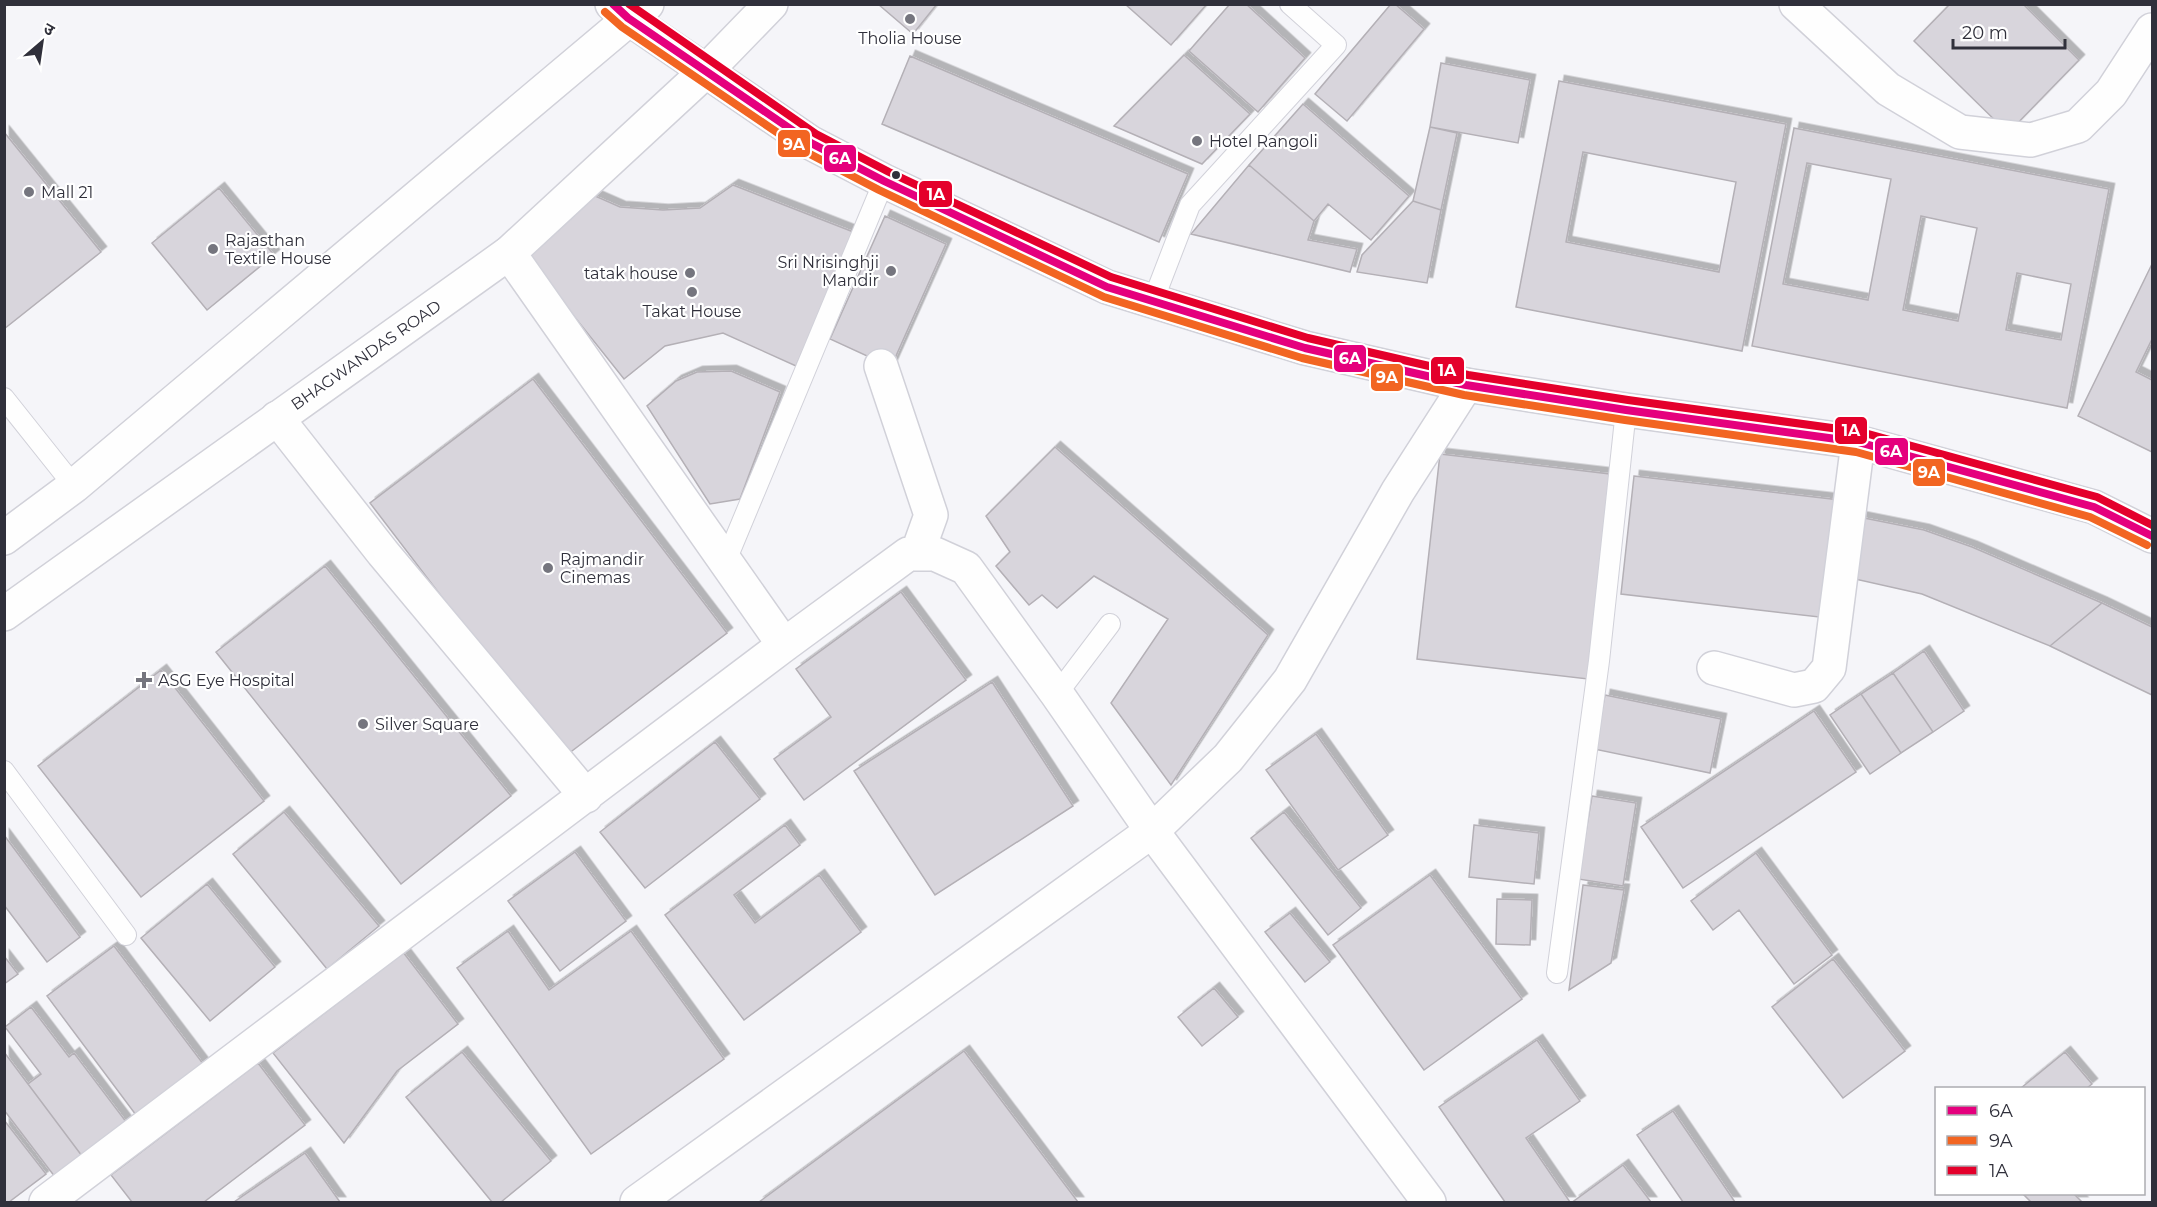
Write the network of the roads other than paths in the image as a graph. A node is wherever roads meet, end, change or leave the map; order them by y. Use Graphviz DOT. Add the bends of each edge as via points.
graph roads {
  1 [pos="771,4"];
  2 [pos="1290,4"];
  3 [pos="1796,4"];
  4 [pos="629,9"];
  5 [pos="2152,30"];
  6 [pos="707,70"];
  7 [pos="884,181"];
  8 [pos="509,253"];
  9 [pos="1153,301"];
  10 [pos="881,366"];
  11 [pos="1466,385"];
  12 [pos="4,398"];
  13 [pos="1626,410"];
  14 [pos="277,418"];
  15 [pos="1858,442"];
  16 [pos="75,486"];
  17 [pos="2152,536"];
  18 [pos="4,538"];
  19 [pos="917,554"];
  20 [pos="725,562"];
  21 [pos="4,614"];
  22 [pos="1110,624"];
  23 [pos="784,645"];
  24 [pos="1714,668"];
  25 [pos="1057,694"];
  26 [pos="4,771"];
  27 [pos="586,796"];
  28 [pos="1152,831"];
  29 [pos="126,935"];
  30 [pos="1557,973"];
  31 [pos="46,1203"];
  32 [pos="637,1203"];
  33 [pos="1429,1203"];
  1 -- 6 [label="main road, BHAGWANDAS ROAD"];
  2 -- 9 [label="lane" via="1336,45 1190,205"];
  3 -- 5 [label="main road" via="1888,89 1960,132 2031,140 2078,126 2111,93"];
  4 -- 6 [label="main road"];
  4 -- 16 [label="main road"];
  6 -- 7 [label="main road" via="811,143"];
  6 -- 8 [label="main road, BHAGWANDAS ROAD"];
  7 -- 9 [label="main road" via="1107,287"];
  7 -- 20 [label="lane"];
  8 -- 14 [label="main road, BHAGWANDAS ROAD"];
  8 -- 20 [label="main road"];
  9 -- 11 [label="main road" via="1305,348"];
  10 -- 19 [label="main road" via="931,515"];
  11 -- 13 [label="main road"];
  11 -- 28 [label="main road" via="1398,491 1290,680 1228,758"];
  12 -- 16 [label="lane"];
  13 -- 15 [label="main road"];
  13 -- 30 [label="lane" via="1599,661"];
  14 -- 21 [label="main road, BHAGWANDAS ROAD"];
  14 -- 27 [label="main road" via="383,553"];
  15 -- 17 [label="main road" via="2094,507"];
  15 -- 24 [label="main road" via="1829,668 1814,686 1794,690"];
  16 -- 18 [label="main road"];
  19 -- 23 [label="main road" via="908,554"];
  19 -- 25 [label="main road" via="935,554 966,568"];
  20 -- 23 [label="main road"];
  22 -- 25 [label="lane"];
  23 -- 27 [label="main road"];
  25 -- 28 [label="main road"];
  26 -- 29 [label="lane"];
  27 -- 31 [label="main road"];
  28 -- 32 [label="main road"];
  28 -- 33 [label="main road"];
}
